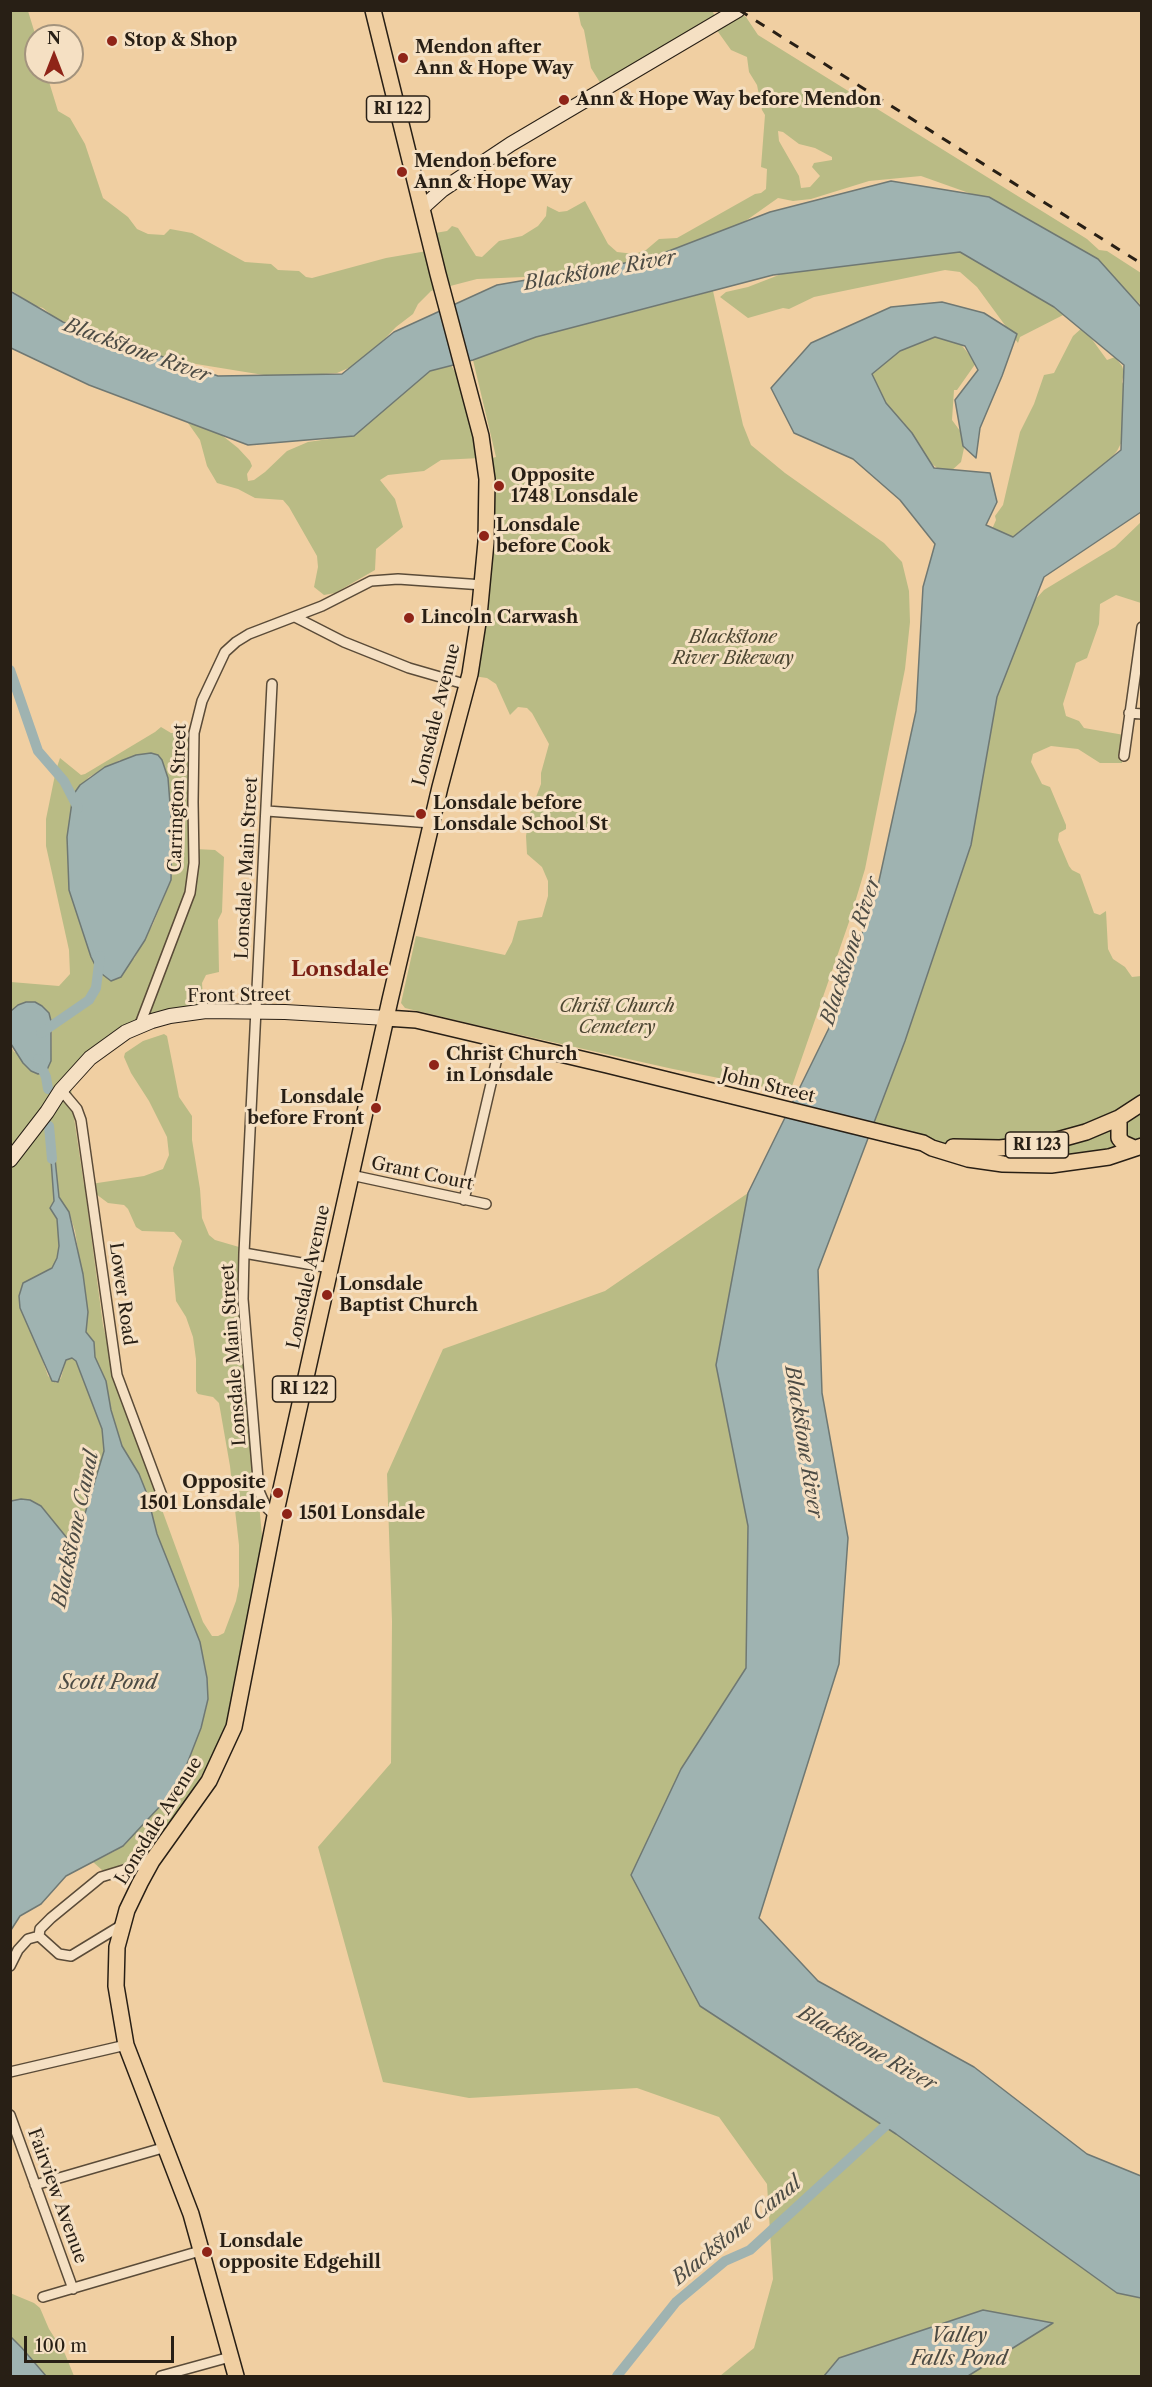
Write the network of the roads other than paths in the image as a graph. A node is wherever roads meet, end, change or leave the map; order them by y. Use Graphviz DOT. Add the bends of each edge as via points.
graph roads {
  1 [pos="373,10"];
  2 [pos="738,10"];
  3 [pos="422,208"];
  4 [pos="483,585"];
  5 [pos="295,617"];
  6 [pos="1142,627"];
  7 [pos="272,684"];
  8 [pos="468,685"];
  9 [pos="1129,713"];
  10 [pos="1142,714"];
  11 [pos="1124,756"];
  12 [pos="267,811"];
  13 [pos="431,823"];
  14 [pos="256,1011"];
  15 [pos="386,1018"];
  16 [pos="139,1027"];
  17 [pos="501,1041"];
  18 [pos="61,1090"];
  19 [pos="1142,1103"];
  20 [pos="1119,1118"];
  21 [pos="923,1143"];
  22 [pos="1035,1145"];
  23 [pos="1138,1147"];
  24 [pos="10,1160"];
  25 [pos="1027,1165"];
  26 [pos="351,1175"];
  27 [pos="464,1200"];
  28 [pos="486,1204"];
  29 [pos="244,1253"];
  30 [pos="330,1268"];
  31 [pos="164,1502"];
  32 [pos="275,1516"];
  33 [pos="152,1861"];
  34 [pos="122,1925"];
  35 [pos="39,1936"];
  36 [pos="10,1966"];
  37 [pos="126,2045"];
  38 [pos="10,2072"];
  39 [pos="10,2115"];
  40 [pos="166,2146"];
  41 [pos="35,2185"];
  42 [pos="200,2251"];
  43 [pos="73,2289"];
  44 [pos="43,2297"];
  45 [pos="230,2357"];
  46 [pos="161,2376"];
  47 [pos="236,2376"];
  1 -- 3 [label="main road, RI 122"];
  2 -- 3 [label="main road" via="511,144"];
  3 -- 4 [label="main road, Lonsdale Avenue / RI 122" via="481,436 488,499"];
  4 -- 5 [label="street, Carrington Street" via="371,581"];
  4 -- 8 [label="main road, Lonsdale Avenue / RI 122"];
  5 -- 8 [label="street" via="409,668"];
  5 -- 16 [label="street, Carrington Street" via="236,642 225,652 202,701 193,748 192,884"];
  6 -- 9 [label="street"];
  7 -- 12 [label="street, Lonsdale Main Street"];
  8 -- 13 [label="main road, Lonsdale Avenue / RI 122"];
  9 -- 10 [label="street"];
  9 -- 11 [label="street"];
  12 -- 13 [label="street"];
  12 -- 14 [label="street, Lonsdale Main Street"];
  13 -- 15 [label="main road, Lonsdale Avenue / RI 122"];
  14 -- 15 [label="main road, Front Street / RI 123"];
  14 -- 16 [label="main road, Front Street / RI 123" via="189,1013"];
  14 -- 29 [label="street, Lonsdale Main Street"];
  15 -- 17 [label="main road, John Street / RI 123" via="416,1020"];
  15 -- 26 [label="main road, Lonsdale Avenue / RI 122"];
  16 -- 18 [label="main road, Front Street / RI 123" via="99,1050"];
  17 -- 21 [label="main road, John Street / RI 123"];
  17 -- 27 [label="street"];
  18 -- 24 [label="main road, Front Street / RI 123"];
  18 -- 31 [label="street, Lower Road" via="77,1108 81,1120 117,1375"];
  19 -- 20 [label="main road, RI 123"];
  20 -- 22 [label="main road, RI 123" via="1086,1132"];
  20 -- 23 [label="main road" via="1119,1138"];
  21 -- 22 [label="main road, RI 123" via="967,1148"];
  21 -- 25 [label="main road, John Street / RI 123" via="968,1159"];
  22 -- 25 [label="main road"];
  23 -- 25 [label="main road, John Street / RI 123" via="1080,1162"];
  26 -- 27 [label="street, Grant Court"];
  26 -- 30 [label="main road, Lonsdale Avenue / RI 122"];
  27 -- 28 [label="street, Grant Court"];
  29 -- 30 [label="street"];
  29 -- 32 [label="street, Lonsdale Main Street" via="243,1299 260,1491 266,1507"];
  30 -- 32 [label="main road, Lonsdale Avenue / RI 122"];
  32 -- 33 [label="main road, Lonsdale Avenue / RI 122" via="234,1727 212,1776"];
  33 -- 34 [label="main road, Lonsdale Avenue / RI 122"];
  33 -- 35 [label="street" via="101,1877 51,1918 40,1929"];
  34 -- 35 [label="street" via="71,1956 59,1954"];
  34 -- 37 [label="main road, Lonsdale Avenue / RI 122" via="116,1986"];
  35 -- 36 [label="street" via="28,1939"];
  37 -- 38 [label="street"];
  37 -- 40 [label="main road, Lonsdale Avenue / RI 122"];
  39 -- 41 [label="street, Fairview Avenue"];
  40 -- 41 [label="street"];
  40 -- 42 [label="main road, Lonsdale Avenue / RI 122"];
  41 -- 43 [label="street, Fairview Avenue"];
  42 -- 43 [label="street"];
  42 -- 45 [label="main road, Lonsdale Avenue / RI 122"];
  43 -- 44 [label="street"];
  45 -- 46 [label="street"];
  45 -- 47 [label="main road, Lonsdale Avenue / RI 122"];
}
